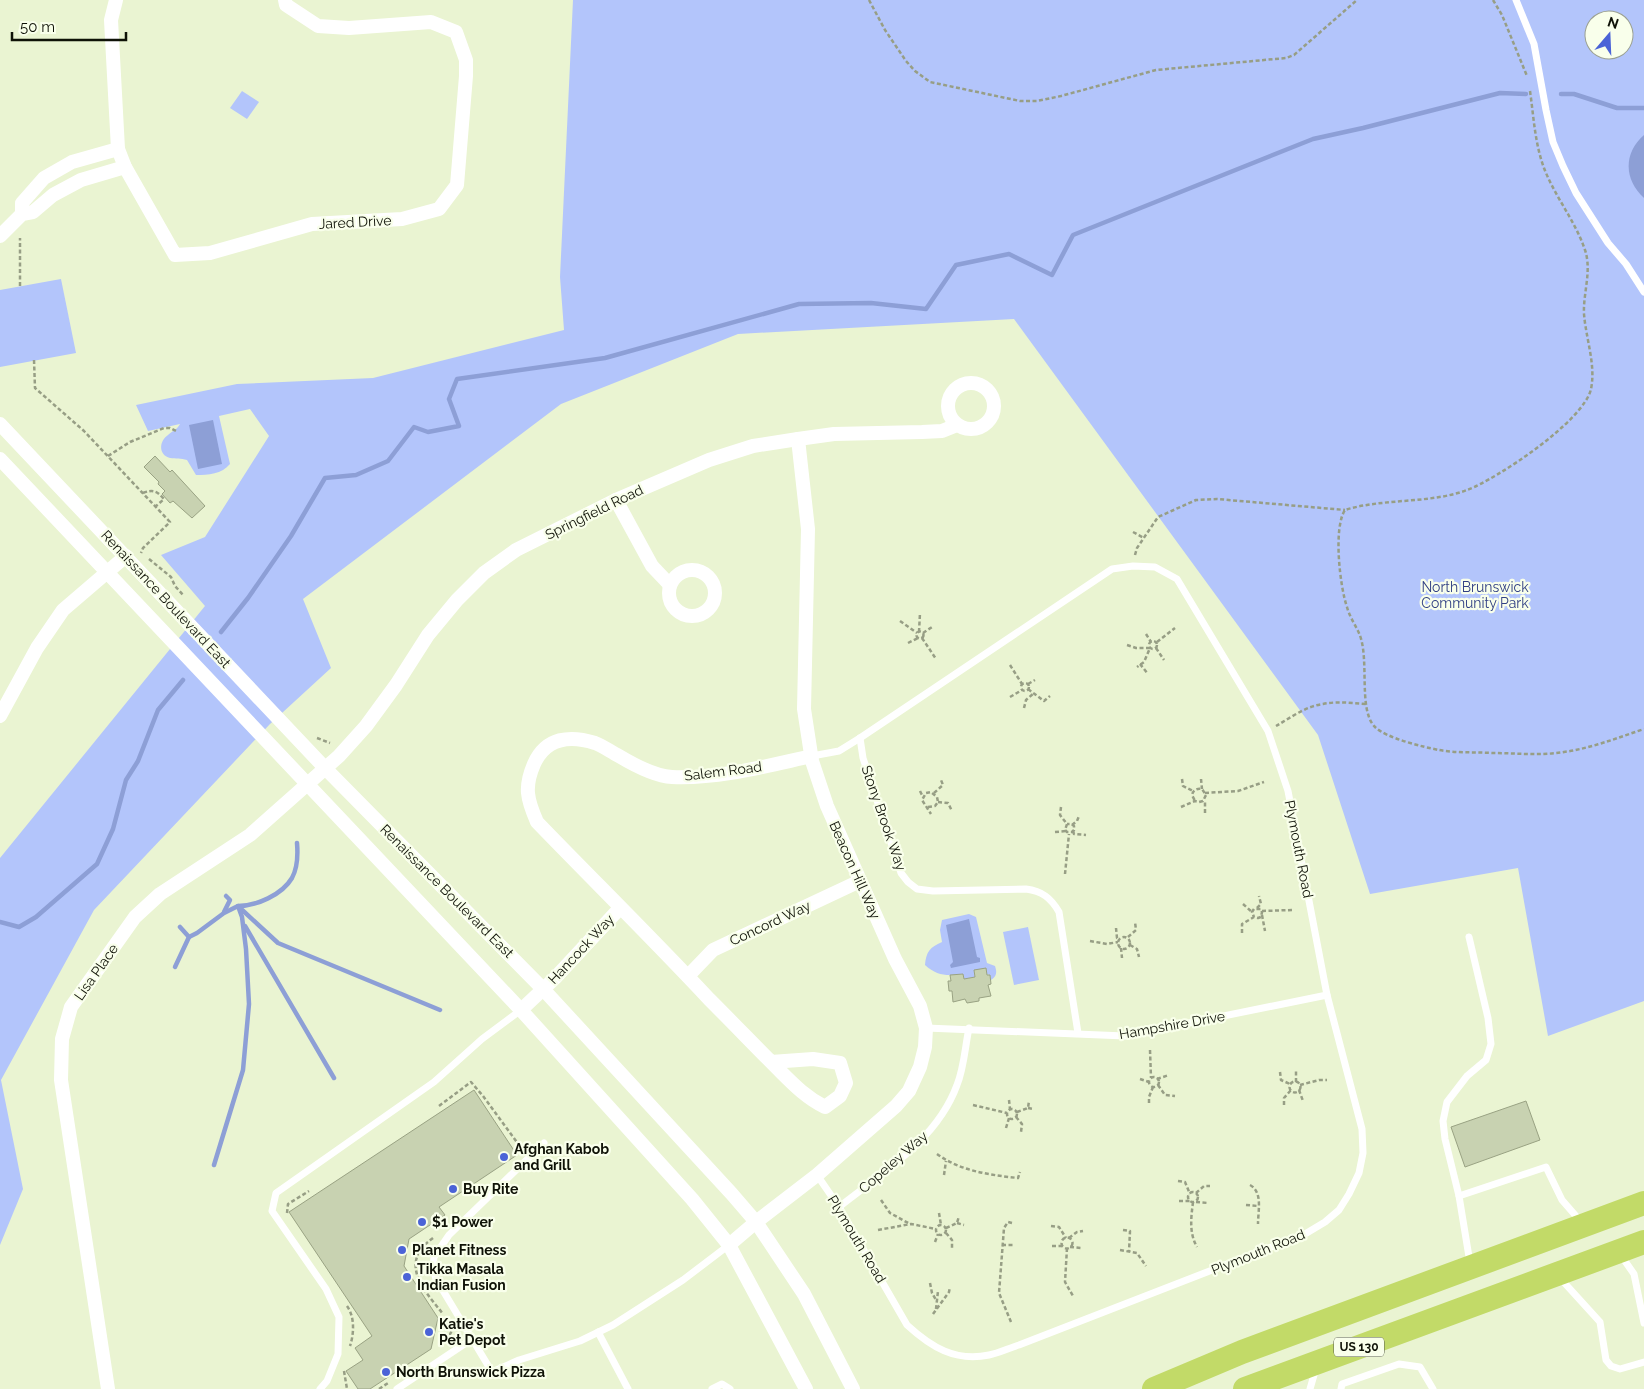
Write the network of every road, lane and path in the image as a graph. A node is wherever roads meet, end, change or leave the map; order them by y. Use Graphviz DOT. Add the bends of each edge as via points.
graph roads {
  1 [pos="116,0"];
  2 [pos="285,0"];
  3 [pos="869,0"];
  4 [pos="1357,0"];
  5 [pos="1493,0"];
  6 [pos="1516,0"];
  7 [pos="1528,79"];
  8 [pos="1530,94"];
  9 [pos="118,149"];
  10 [pos="125,167"];
  11 [pos="22,214"];
  12 [pos="0,236"];
  13 [pos="20,238"];
  14 [pos="20,286"];
  15 [pos="1644,292"];
  16 [pos="34,360"];
  17 [pos="0,424"];
  18 [pos="958,424"];
  19 [pos="176,431"];
  20 [pos="798,439"];
  21 [pos="108,456"];
  22 [pos="0,459"];
  23 [pos="143,493"];
  24 [pos="616,500"];
  25 [pos="155,507"];
  26 [pos="1345,510"];
  27 [pos="1133,532"];
  28 [pos="1144,538"];
  29 [pos="126,556"];
  30 [pos="1134,566"];
  31 [pos="107,572"];
  32 [pos="1177,579"];
  33 [pos="670,585"];
  34 [pos="186,600"];
  35 [pos="920,613"];
  36 [pos="900,621"];
  37 [pos="932,627"];
  38 [pos="1175,628"];
  39 [pos="918,632"];
  40 [pos="923,633"];
  41 [pos="1146,634"];
  42 [pos="918,638"];
  43 [pos="922,638"];
  44 [pos="1151,642"];
  45 [pos="1156,642"];
  46 [pos="908,643"];
  47 [pos="1127,645"];
  48 [pos="1150,648"];
  49 [pos="1156,648"];
  50 [pos="936,659"];
  51 [pos="1164,660"];
  52 [pos="1140,664"];
  53 [pos="1010,665"];
  54 [pos="1137,667"];
  55 [pos="1148,674"];
  56 [pos="1035,680"];
  57 [pos="1022,684"];
  58 [pos="1028,684"];
  59 [pos="1028,689"];
  60 [pos="1022,690"];
  61 [pos="1034,694"];
  62 [pos="1050,696"];
  63 [pos="1010,697"];
  64 [pos="1366,704"];
  65 [pos="1024,708"];
  66 [pos="0,716"];
  67 [pos="1644,729"];
  68 [pos="1268,731"];
  69 [pos="317,738"];
  70 [pos="860,738"];
  71 [pos="330,742"];
  72 [pos="812,756"];
  73 [pos="325,768"];
  74 [pos="1182,779"];
  75 [pos="1201,779"];
  76 [pos="941,780"];
  77 [pos="1264,782"];
  78 [pos="306,784"];
  79 [pos="1202,789"];
  80 [pos="920,790"];
  81 [pos="1193,791"];
  82 [pos="934,793"];
  83 [pos="1205,793"];
  84 [pos="923,797"];
  85 [pos="1205,799"];
  86 [pos="1195,801"];
  87 [pos="938,802"];
  88 [pos="1061,807"];
  89 [pos="1181,807"];
  90 [pos="928,808"];
  91 [pos="952,811"];
  92 [pos="1204,813"];
  93 [pos="931,814"];
  94 [pos="1078,816"];
  95 [pos="1066,824"];
  96 [pos="1072,825"];
  97 [pos="1073,831"];
  98 [pos="1055,832"];
  99 [pos="1068,832"];
  100 [pos="1086,835"];
  101 [pos="1065,874"];
  102 [pos="860,881"];
  103 [pos="1259,896"];
  104 [pos="1243,904"];
  105 [pos="620,908"];
  106 [pos="1258,908"];
  107 [pos="1292,910"];
  108 [pos="1262,911"];
  109 [pos="1252,912"];
  110 [pos="1262,915"];
  111 [pos="1254,917"];
  112 [pos="1135,922"];
  113 [pos="1116,928"];
  114 [pos="1265,931"];
  115 [pos="1242,932"];
  116 [pos="1128,937"];
  117 [pos="1469,937"];
  118 [pos="1090,941"];
  119 [pos="1118,941"];
  120 [pos="1130,945"];
  121 [pos="1121,948"];
  122 [pos="1139,957"];
  123 [pos="1122,958"];
  124 [pos="688,976"];
  125 [pos="543,989"];
  126 [pos="1327,995"];
  127 [pos="521,1010"];
  128 [pos="926,1028"];
  129 [pos="969,1028"];
  130 [pos="1078,1033"];
  131 [pos="1150,1050"];
  132 [pos="771,1062"];
  133 [pos="1296,1071"];
  134 [pos="1280,1072"];
  135 [pos="1169,1075"];
  136 [pos="1151,1078"];
  137 [pos="1140,1079"];
  138 [pos="1157,1079"];
  139 [pos="1327,1080"];
  140 [pos="1149,1082"];
  141 [pos="1296,1082"];
  142 [pos="1290,1084"];
  143 [pos="1158,1085"];
  144 [pos="1300,1085"];
  145 [pos="1153,1087"];
  146 [pos="1291,1090"];
  147 [pos="1299,1090"];
  148 [pos="1175,1096"];
  149 [pos="1010,1100"];
  150 [pos="1029,1101"];
  151 [pos="1303,1101"];
  152 [pos="1149,1103"];
  153 [pos="973,1105"];
  154 [pos="1284,1105"];
  155 [pos="1028,1108"];
  156 [pos="1010,1109"];
  157 [pos="1034,1109"];
  158 [pos="1017,1112"];
  159 [pos="1007,1113"];
  160 [pos="1016,1117"];
  161 [pos="1009,1118"];
  162 [pos="1006,1128"];
  163 [pos="1021,1132"];
  164 [pos="544,1143"];
  165 [pos="937,1154"];
  166 [pos="946,1161"];
  167 [pos="1020,1172"];
  168 [pos="817,1175"];
  169 [pos="944,1175"];
  170 [pos="1178,1181"];
  171 [pos="1250,1185"];
  172 [pos="1210,1186"];
  173 [pos="1196,1193"];
  174 [pos="1190,1194"];
  175 [pos="1459,1196"];
  176 [pos="881,1200"];
  177 [pos="1179,1202"];
  178 [pos="1193,1202"];
  179 [pos="1208,1203"];
  180 [pos="1644,1203"];
  181 [pos="1246,1206"];
  182 [pos="1258,1206"];
  183 [pos="839,1207"];
  184 [pos="939,1213"];
  185 [pos="959,1216"];
  186 [pos="756,1222"];
  187 [pos="957,1223"];
  188 [pos="1012,1223"];
  189 [pos="910,1224"];
  190 [pos="964,1224"];
  191 [pos="1258,1224"];
  192 [pos="941,1225"];
  193 [pos="1584,1225"];
  194 [pos="1051,1226"];
  195 [pos="946,1228"];
  196 [pos="936,1229"];
  197 [pos="878,1230"];
  198 [pos="1123,1230"];
  199 [pos="1083,1231"];
  200 [pos="946,1232"];
  201 [pos="938,1234"];
  202 [pos="1067,1238"];
  203 [pos="935,1242"];
  204 [pos="1644,1242"];
  205 [pos="729,1245"];
  206 [pos="1002,1245"];
  207 [pos="1014,1245"];
  208 [pos="1052,1246"];
  209 [pos="1062,1246"];
  210 [pos="1196,1247"];
  211 [pos="952,1248"];
  212 [pos="1069,1248"];
  213 [pos="1081,1248"];
  214 [pos="1120,1250"];
  215 [pos="1619,1251"];
  216 [pos="1129,1252"];
  217 [pos="1146,1266"];
  218 [pos="1471,1266"];
  219 [pos="1556,1274"];
  220 [pos="930,1283"];
  221 [pos="950,1287"];
  222 [pos="938,1291"];
  223 [pos="1073,1296"];
  224 [pos="937,1301"];
  225 [pos="935,1311"];
  226 [pos="933,1314"];
  227 [pos="1011,1322"];
  228 [pos="1644,1323"];
  229 [pos="598,1332"];
  230 [pos="472,1338"];
  231 [pos="1317,1362"];
  232 [pos="1644,1362"];
  233 [pos="1263,1385"];
  234 [pos="321,1388"];
  235 [pos="108,1389"];
  236 [pos="397,1389"];
  237 [pos="628,1389"];
  238 [pos="712,1389"];
  239 [pos="730,1389"];
  240 [pos="806,1389"];
  241 [pos="853,1389"];
  242 [pos="1154,1389"];
  243 [pos="1310,1389"];
  244 [pos="1341,1389"];
  245 [pos="1433,1389"];
  1 -- 9 [label="street, Jared Drive" via="111,20"];
  2 -- 10 [label="street, Jared Drive" via="286,5 318,26 349,28 431,22 456,32 466,60 457,185 439,209 402,219 312,224 210,253 174,254"];
  3 -- 4 [label="path" via="884,30 915,72 930,82 1020,101 1060,96 1156,70 1286,58 1294,55"];
  5 -- 7 [label="path"];
  6 -- 15 [label="lane" via="1534,44 1551,134 1563,166 1608,243"];
  8 -- 26 [label="path" via="1538,149 1545,171 1585,251 1584,312 1592,370 1591,391 1558,432 1485,482 1450,494"];
  9 -- 10 [label="street, Jared Drive"];
  9 -- 11 [label="street" via="72,162 44,178 22,203"];
  10 -- 11 [label="street" via="81,180 53,195 33,212"];
  11 -- 12 [label="street"];
  13 -- 14 [label="path"];
  16 -- 21 [label="path" via="35,388 84,430"];
  17 -- 29 [label="street, Renaissance Boulevard East"];
  18 -- 20 [label="street, Springfield Road" via="942,431 834,434"];
  19 -- 21 [label="path" via="164,428 130,442"];
  20 -- 24 [label="street, Springfield Road" via="753,446 709,460"];
  20 -- 72 [label="street, Beacon Hill Way" via="808,529 804,709"];
  21 -- 23 [label="path"];
  22 -- 31 [label="street, Renaissance Boulevard East"];
  23 -- 25 [label="path"];
  23 -- 25 [label="path" via="149,490 158,492 164,499"];
  24 -- 33 [label="street" via="652,566"];
  24 -- 73 [label="street, Springfield Road" via="516,550 484,573 428,634 366,726"];
  25 -- 34 [label="path" via="170,522 142,548 141,554 171,576"];
  26 -- 28 [label="path" via="1196,500 1158,517"];
  26 -- 64 [label="path" via="1338,529 1340,566 1347,607 1360,635"];
  27 -- 28 [label="path"];
  28 -- 30 [label="path" via="1137,548"];
  29 -- 31 [label="street"];
  29 -- 73 [label="street, Renaissance Boulevard East"];
  30 -- 32 [label="lane, Salem Road" via="1155,567"];
  30 -- 70 [label="lane, Salem Road" via="1112,570"];
  31 -- 66 [label="street" via="63,610 37,648"];
  31 -- 78 [label="street, Renaissance Boulevard East"];
  32 -- 68 [label="lane, Plymouth Road"];
  35 -- 39 [label="path"];
  36 -- 39 [label="path"];
  37 -- 40 [label="path"];
  38 -- 45 [label="path"];
  39 -- 40 [label="path"];
  39 -- 42 [label="path"];
  40 -- 43 [label="path"];
  41 -- 44 [label="path"];
  42 -- 43 [label="path"];
  42 -- 46 [label="path"];
  43 -- 50 [label="path"];
  44 -- 45 [label="path"];
  44 -- 48 [label="path"];
  45 -- 49 [label="path"];
  47 -- 48 [label="path"];
  48 -- 49 [label="path"];
  48 -- 52 [label="path"];
  49 -- 51 [label="path"];
  52 -- 54 [label="path"];
  52 -- 55 [label="path"];
  53 -- 57 [label="path"];
  56 -- 58 [label="path"];
  57 -- 58 [label="path"];
  57 -- 60 [label="path"];
  58 -- 59 [label="path"];
  59 -- 60 [label="path"];
  59 -- 61 [label="path"];
  60 -- 63 [label="path"];
  61 -- 62 [label="path" via="1044,701"];
  61 -- 65 [label="path" via="1026,700"];
  64 -- 67 [label="path" via="1375,727 1401,740 1439,750 1561,753 1589,748"];
  64 -- 68 [label="path" via="1321,704"];
  68 -- 126 [label="lane, Plymouth Road" via="1288,791"];
  69 -- 71 [label="path"];
  70 -- 72 [label="lane, Salem Road" via="839,751"];
  70 -- 130 [label="lane, Stony Brook Way" via="863,758 901,873 908,882 917,889 933,891 1026,889 1038,891 1054,903 1059,912"];
  72 -- 102 [label="street, Beacon Hill Way" via="827,806"];
  72 -- 105 [label="street, Salem Road" via="743,772 670,777 646,770 597,744 579,739 562,739 548,745 530,772 526,790 529,805 538,822"];
  73 -- 78 [label="street, Lisa Place"];
  73 -- 125 [label="street, Renaissance Boulevard East"];
  74 -- 81 [label="path" via="1183,786"];
  75 -- 79 [label="path"];
  76 -- 82 [label="path" via="943,785"];
  77 -- 83 [label="path" via="1238,791"];
  78 -- 127 [label="street, Renaissance Boulevard East"];
  78 -- 235 [label="street, Lisa Place" via="250,835 160,894 135,918 71,1007 62,1039 61,1080"];
  79 -- 81 [label="path"];
  79 -- 83 [label="path"];
  80 -- 84 [label="path"];
  81 -- 86 [label="path"];
  82 -- 84 [label="path" via="926,793"];
  82 -- 87 [label="path"];
  83 -- 85 [label="path"];
  84 -- 90 [label="path"];
  85 -- 86 [label="path"];
  85 -- 92 [label="path"];
  86 -- 89 [label="path"];
  87 -- 90 [label="path"];
  87 -- 91 [label="path" via="948,803"];
  88 -- 95 [label="path" via="1060,815"];
  90 -- 93 [label="path"];
  94 -- 96 [label="path"];
  95 -- 96 [label="path"];
  95 -- 99 [label="path"];
  96 -- 97 [label="path"];
  97 -- 99 [label="path"];
  97 -- 100 [label="path" via="1074,834"];
  98 -- 99 [label="path"];
  99 -- 101 [label="path"];
  102 -- 124 [label="street, Concord Way" via="713,950"];
  102 -- 128 [label="street, Beacon Hill Way" via="920,1006"];
  103 -- 106 [label="path" via="1261,904"];
  104 -- 109 [label="path"];
  105 -- 124 [label="street, Salem Road"];
  105 -- 125 [label="street, Hancock Way"];
  106 -- 108 [label="path"];
  106 -- 109 [label="path"];
  107 -- 108 [label="path"];
  108 -- 110 [label="path"];
  109 -- 111 [label="path"];
  110 -- 111 [label="path"];
  110 -- 114 [label="path"];
  111 -- 115 [label="path" via="1242,924"];
  112 -- 116 [label="path" via="1136,930"];
  113 -- 119 [label="path"];
  116 -- 119 [label="path" via="1123,936"];
  116 -- 120 [label="path"];
  117 -- 175 [label="lane" via="1491,1044 1486,1060 1467,1076 1447,1102 1443,1121 1445,1139"];
  118 -- 119 [label="path" via="1107,944"];
  119 -- 121 [label="path"];
  120 -- 121 [label="path"];
  120 -- 122 [label="path" via="1138,949"];
  121 -- 123 [label="path"];
  124 -- 132 [label="street, Salem Road"];
  125 -- 127 [label="street, Hancock Way"];
  125 -- 186 [label="street, Renaissance Boulevard East"];
  126 -- 130 [label="lane, Hampshire Drive" via="1125,1036"];
  126 -- 183 [label="lane, Plymouth Road" via="1362,1129 1363,1153 1359,1173 1338,1210 1305,1234 1019,1345 988,1355 963,1357 942,1351 907,1325"];
  127 -- 205 [label="street, Renaissance Boulevard East" via="692,1199"];
  127 -- 234 [label="lane" via="482,1039 434,1082 276,1193 272,1211 326,1289 340,1317 338,1354 328,1381"];
  128 -- 129 [label="lane, Hampshire Drive"];
  128 -- 168 [label="street, Beacon Hill Way" via="920,1067 909,1091"];
  129 -- 130 [label="lane, Hampshire Drive"];
  129 -- 183 [label="lane, Copeley Way" via="958,1084 929,1132"];
  131 -- 136 [label="path"];
  132 -- 132 [label="street, Salem Road" via="810,1099 825,1107 840,1096 846,1083 840,1063 813,1059"];
  133 -- 141 [label="path"];
  134 -- 142 [label="path" via="1281,1080"];
  135 -- 138 [label="path"];
  136 -- 138 [label="path"];
  136 -- 140 [label="path"];
  137 -- 140 [label="path"];
  138 -- 143 [label="path"];
  139 -- 144 [label="path"];
  140 -- 145 [label="path"];
  141 -- 142 [label="path"];
  141 -- 144 [label="path"];
  142 -- 146 [label="path"];
  143 -- 145 [label="path"];
  143 -- 148 [label="path" via="1165,1095"];
  144 -- 147 [label="path"];
  145 -- 152 [label="path"];
  146 -- 147 [label="path"];
  146 -- 154 [label="path" via="1284,1098"];
  147 -- 151 [label="path"];
  149 -- 156 [label="path"];
  150 -- 155 [label="path"];
  153 -- 159 [label="path"];
  155 -- 157 [label="path"];
  155 -- 158 [label="path"];
  156 -- 158 [label="path"];
  156 -- 159 [label="path"];
  158 -- 160 [label="path"];
  159 -- 161 [label="path"];
  160 -- 161 [label="path"];
  160 -- 163 [label="path" via="1022,1124"];
  161 -- 162 [label="path"];
  164 -- 230 [label="lane" via="448,1235 434,1257 436,1279"];
  165 -- 166 [label="path"];
  166 -- 167 [label="path" via="998,1176 1018,1178"];
  166 -- 169 [label="path"];
  168 -- 183 [label="lane, Plymouth Road"];
  168 -- 186 [label="street, Beacon Hill Way"];
  170 -- 174 [label="path" via="1185,1182"];
  171 -- 182 [label="path" via="1259,1195"];
  172 -- 173 [label="path" via="1204,1186"];
  173 -- 174 [label="path"];
  173 -- 178 [label="path" via="1198,1197"];
  174 -- 178 [label="path" via="1188,1197"];
  175 -- 193 [label="lane" via="1546,1167 1562,1200"];
  175 -- 218 [label="lane"];
  176 -- 189 [label="path" via="890,1213"];
  177 -- 178 [label="path"];
  178 -- 179 [label="path"];
  178 -- 210 [label="path" via="1192,1238"];
  180 -- 193 [label="highway, US 130"];
  181 -- 182 [label="path"];
  182 -- 191 [label="path"];
  184 -- 192 [label="path"];
  185 -- 187 [label="path"];
  186 -- 205 [label="street, Beacon Hill Way"];
  186 -- 241 [label="street, Renaissance Boulevard East" via="804,1294"];
  187 -- 190 [label="path"];
  187 -- 195 [label="path"];
  188 -- 206 [label="path" via="1008,1222 1004,1228"];
  189 -- 196 [label="path"];
  189 -- 197 [label="path"];
  192 -- 195 [label="path"];
  192 -- 196 [label="path"];
  193 -- 218 [label="highway, US 130"];
  194 -- 202 [label="path" via="1059,1227"];
  195 -- 200 [label="path"];
  196 -- 201 [label="path"];
  198 -- 216 [label="path" via="1130,1231"];
  199 -- 202 [label="path"];
  200 -- 201 [label="path"];
  200 -- 211 [label="path" via="952,1240"];
  201 -- 203 [label="path"];
  202 -- 209 [label="path" via="1062,1241"];
  202 -- 212 [label="path" via="1072,1242"];
  204 -- 215 [label="highway, US 130"];
  205 -- 229 [label="lane" via="683,1280"];
  205 -- 240 [label="street, Renaissance Boulevard East"];
  206 -- 207 [label="path"];
  206 -- 227 [label="path" via="998,1293"];
  208 -- 209 [label="path"];
  209 -- 212 [label="path"];
  212 -- 213 [label="path"];
  212 -- 223 [label="path" via="1065,1282"];
  214 -- 216 [label="path"];
  215 -- 219 [label="highway, US 130"];
  215 -- 228 [label="lane" via="1634,1274"];
  216 -- 217 [label="path" via="1137,1253"];
  218 -- 242 [label="highway, US 130" via="1242,1352"];
  219 -- 231 [label="highway, US 130"];
  219 -- 232 [label="lane" via="1600,1322 1606,1360 1611,1366 1620,1370"];
  220 -- 224 [label="path"];
  221 -- 225 [label="path"];
  222 -- 224 [label="path"];
  224 -- 225 [label="path"];
  225 -- 226 [label="path"];
  229 -- 230 [label="lane" via="492,1372"];
  229 -- 237 [label="lane"];
  230 -- 236 [label="lane"];
  231 -- 233 [label="highway, US 130"];
  231 -- 243 [label="lane"];
  238 -- 239 [label="lane" via="722,1384"];
  244 -- 245 [label="lane" via="1342,1384 1399,1364 1420,1367"];
}
